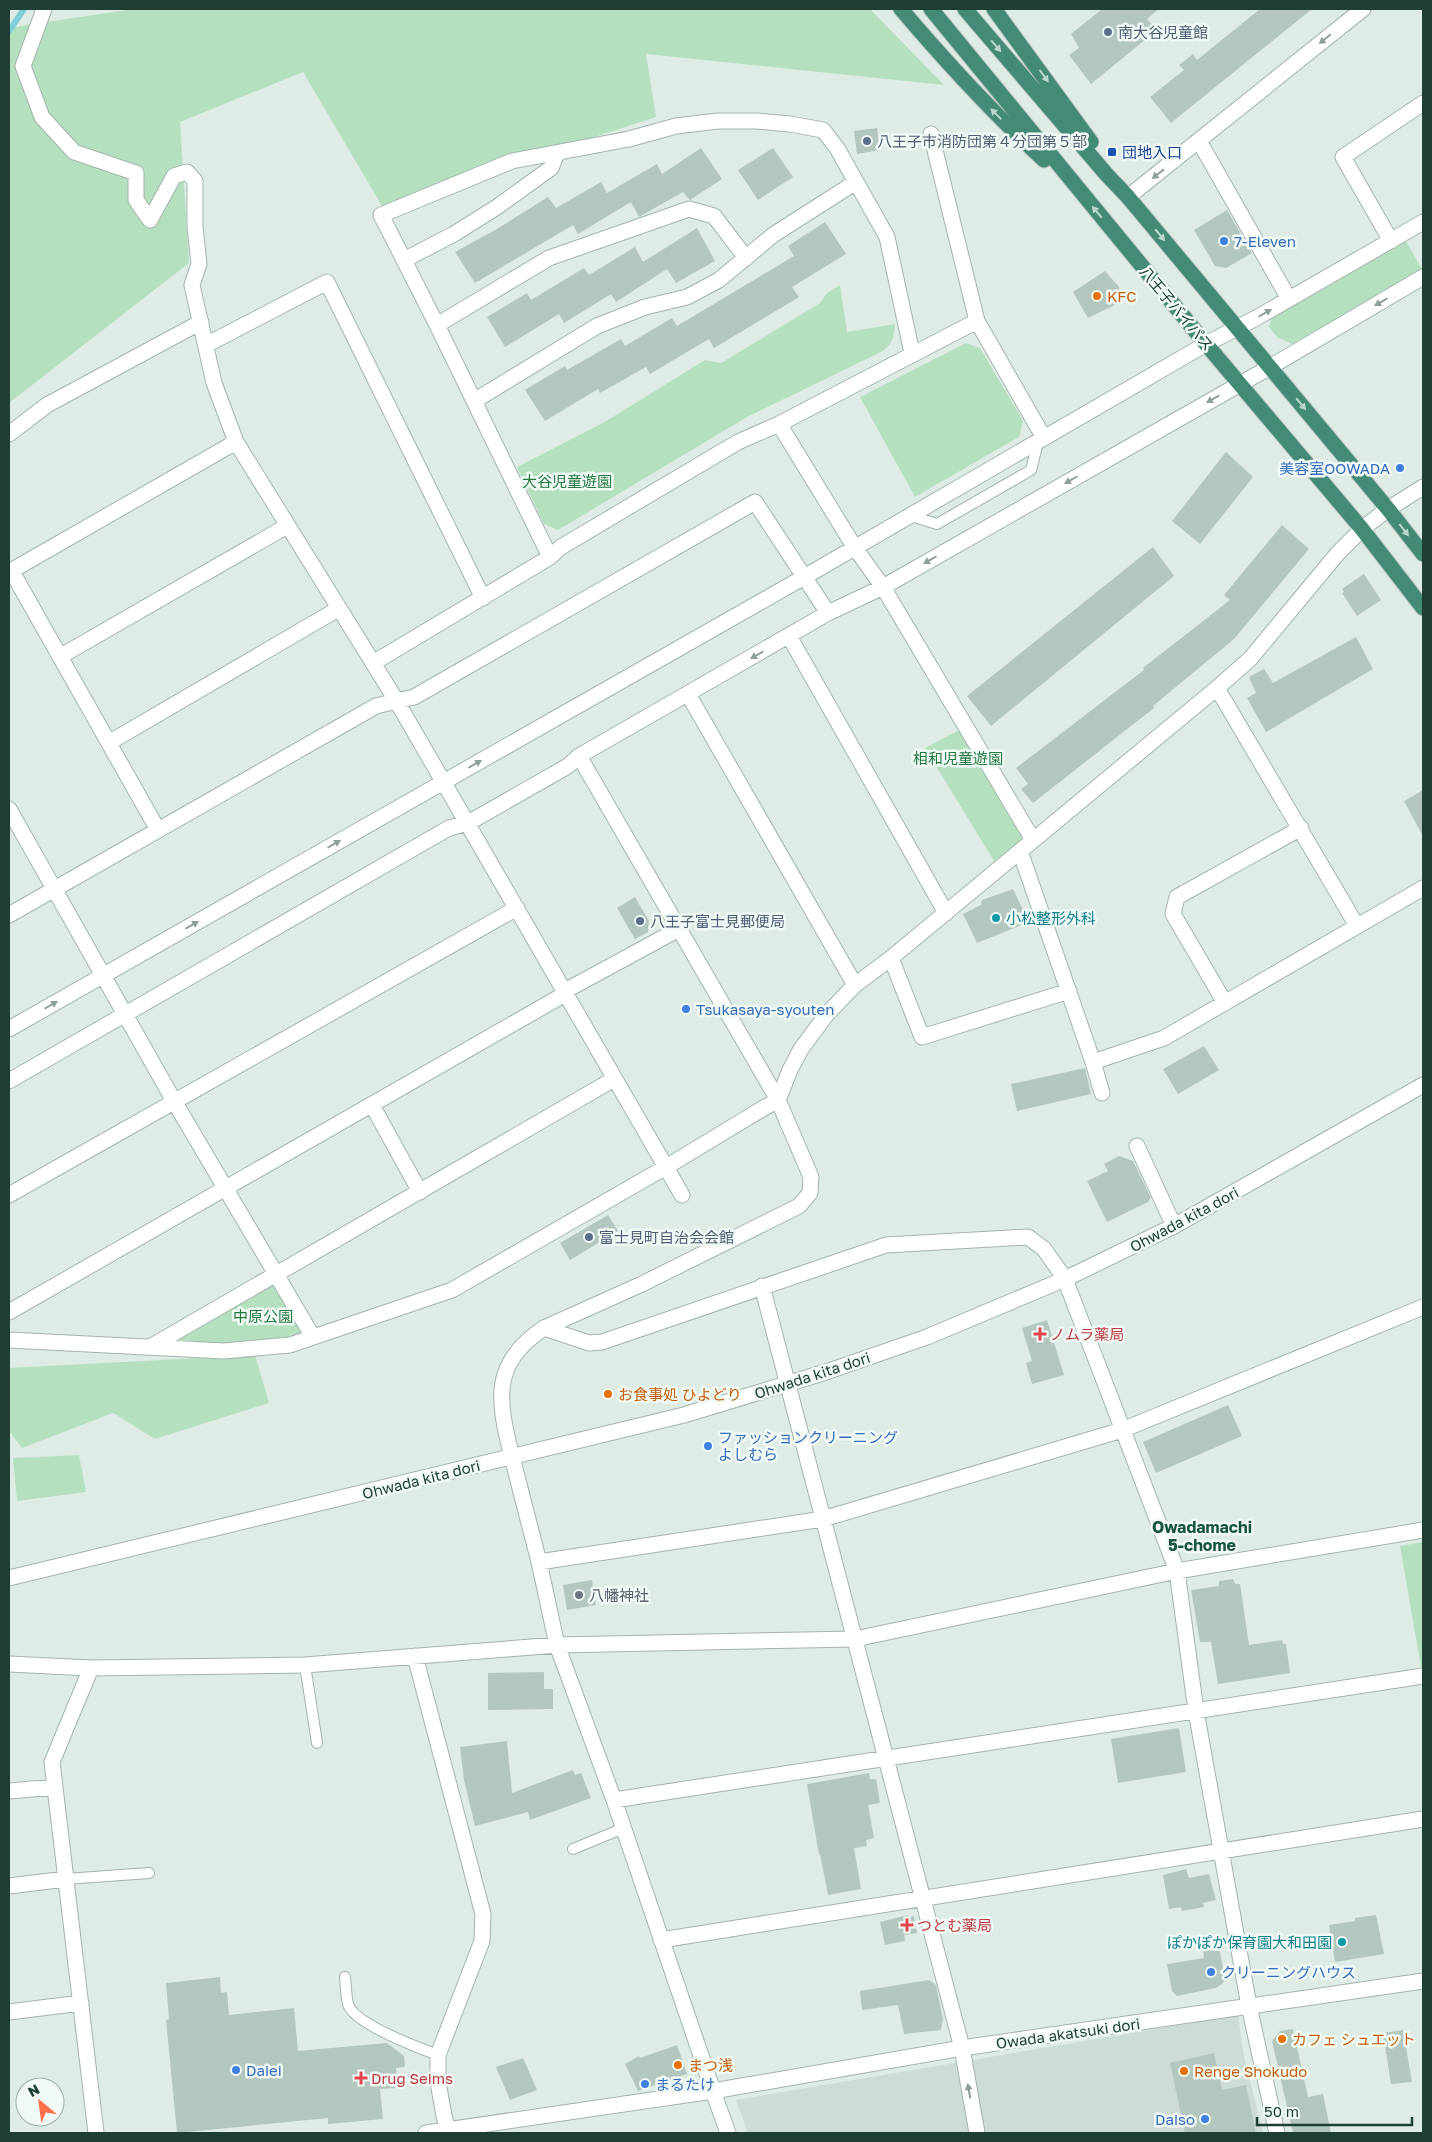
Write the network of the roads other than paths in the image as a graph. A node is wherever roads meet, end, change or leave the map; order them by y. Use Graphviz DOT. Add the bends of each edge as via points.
graph roads {
  1 [pos="44,9"];
  2 [pos="901,9"];
  3 [pos="931,9"];
  4 [pos="965,9"];
  5 [pos="994,9"];
  6 [pos="1363,9"];
  7 [pos="1423,103"];
  8 [pos="931,134"];
  9 [pos="1199,141"];
  10 [pos="556,153"];
  11 [pos="856,182"];
  12 [pos="1082,195"];
  13 [pos="1128,197"];
  14 [pos="1423,222"];
  15 [pos="1391,241"];
  16 [pos="746,258"];
  17 [pos="404,260"];
  18 [pos="1423,277"];
  19 [pos="1289,300"];
  20 [pos="977,321"];
  21 [pos="201,322"];
  22 [pos="437,325"];
  23 [pos="1238,328"];
  24 [pos="1206,344"];
  25 [pos="206,345"];
  26 [pos="912,353"];
  27 [pos="1270,367"];
  28 [pos="1240,384"];
  29 [pos="474,401"];
  30 [pos="779,424"];
  31 [pos="9,434"];
  32 [pos="1041,440"];
  33 [pos="236,442"];
  34 [pos="1423,487"];
  35 [pos="1388,509"];
  36 [pos="911,516"];
  37 [pos="288,526"];
  38 [pos="1362,529"];
  39 [pos="855,548"];
  40 [pos="1423,554"];
  41 [pos="550,557"];
  42 [pos="10,571"];
  43 [pos="806,576"];
  44 [pos="882,588"];
  45 [pos="483,598"];
  46 [pos="1423,608"];
  47 [pos="338,609"];
  48 [pos="828,613"];
  49 [pos="789,636"];
  50 [pos="61,656"];
  51 [pos="373,664"];
  52 [pos="1217,688"];
  53 [pos="688,694"];
  54 [pos="396,700"];
  55 [pos="110,742"];
  56 [pos="579,756"];
  57 [pos="444,781"];
  58 [pos="9,809"];
  59 [pos="468,823"];
  60 [pos="1301,828"];
  61 [pos="158,830"];
  62 [pos="1033,840"];
  63 [pos="1020,851"];
  64 [pos="1423,888"];
  65 [pos="54,890"];
  66 [pos="517,908"];
  67 [pos="946,913"];
  68 [pos="9,916"];
  69 [pos="1358,926"];
  70 [pos="678,929"];
  71 [pos="891,958"];
  72 [pos="104,975"];
  73 [pos="856,985"];
  74 [pos="1069,991"];
  75 [pos="564,993"];
  76 [pos="1225,1003"];
  77 [pos="126,1014"];
  78 [pos="9,1029"];
  79 [pos="1093,1062"];
  80 [pos="614,1079"];
  81 [pos="9,1081"];
  82 [pos="1423,1085"];
  83 [pos="1102,1094"];
  84 [pos="778,1100"];
  85 [pos="174,1101"];
  86 [pos="372,1105"];
  87 [pos="1137,1146"];
  88 [pos="666,1167"];
  89 [pos="225,1187"];
  90 [pos="420,1192"];
  91 [pos="682,1195"];
  92 [pos="9,1196"];
  93 [pos="1174,1226"];
  94 [pos="275,1274"];
  95 [pos="1066,1279"];
  96 [pos="762,1286"];
  97 [pos="1423,1307"];
  98 [pos="9,1312"];
  99 [pos="544,1328"];
  100 [pos="313,1337"];
  101 [pos="9,1340"];
  102 [pos="150,1347"];
  103 [pos="787,1384"];
  104 [pos="1122,1430"];
  105 [pos="512,1457"];
  106 [pos="823,1519"];
  107 [pos="1423,1530"];
  108 [pos="539,1562"];
  109 [pos="1177,1571"];
  110 [pos="9,1578"];
  111 [pos="855,1639"];
  112 [pos="557,1645"];
  113 [pos="415,1656"];
  114 [pos="9,1664"];
  115 [pos="305,1665"];
  116 [pos="91,1668"];
  117 [pos="1423,1676"];
  118 [pos="1196,1711"];
  119 [pos="317,1743"];
  120 [pos="886,1758"];
  121 [pos="55,1787"];
  122 [pos="9,1791"];
  123 [pos="614,1800"];
  124 [pos="1423,1819"];
  125 [pos="624,1828"];
  126 [pos="573,1848"];
  127 [pos="1222,1851"];
  128 [pos="148,1873"];
  129 [pos="66,1879"];
  130 [pos="9,1886"];
  131 [pos="923,1898"];
  132 [pos="661,1940"];
  133 [pos="345,1977"];
  134 [pos="1423,1981"];
  135 [pos="81,2003"];
  136 [pos="1249,2006"];
  137 [pos="9,2012"];
  138 [pos="962,2048"];
  139 [pos="438,2056"];
  140 [pos="713,2091"];
  141 [pos="449,2132"];
  142 [pos="96,2133"];
  143 [pos="426,2133"];
  144 [pos="728,2133"];
  145 [pos="977,2133"];
  146 [pos="1277,2133"];
  1 -- 21 [label="street" via="23,66 42,117 74,152 136,173 136,200 150,220 174,176 187,172 195,180 199,264 192,285"];
  12 -- 2 [label="highway, one-way" via="974,91"];
  3 -- 12 [label="highway, 八王子バイパス"];
  4 -- 13 [label="highway, one-way"];
  5 -- 13 [label="highway, one-way"];
  6 -- 9 [label="street, one-way"];
  7 -- 15 [label="street" via="1342,157"];
  8 -- 20 [label="street"];
  9 -- 13 [label="street, one-way"];
  9 -- 19 [label="street"];
  10 -- 11 [label="street" via="676,126 718,121 790,124 823,130"];
  10 -- 17 [label="street" via="551,168 505,201 454,234"];
  10 -- 17 [label="street" via="512,161 381,215"];
  11 -- 16 [label="street" via="773,235"];
  11 -- 26 [label="street" via="887,237"];
  24 -- 12 [label="highway, 八王子バイパス, one-way"];
  13 -- 23 [label="highway, one-way"];
  14 -- 15 [label="street"];
  15 -- 19 [label="street"];
  16 -- 22 [label="street" via="714,216 689,209 548,258"];
  16 -- 29 [label="street" via="719,280 687,297 645,307 598,326"];
  17 -- 22 [label="street"];
  18 -- 27 [label="street, one-way"];
  23 -- 19 [label="street, one-way"];
  20 -- 26 [label="street"];
  20 -- 32 [label="street"];
  21 -- 25 [label="street"];
  21 -- 31 [label="street" via="47,405"];
  22 -- 29 [label="street"];
  23 -- 24 [label="street"];
  23 -- 27 [label="highway"];
  24 -- 28 [label="highway, 八王子バイパス"];
  24 -- 32 [label="street"];
  25 -- 33 [label="street" via="214,382"];
  25 -- 45 [label="street" via="327,282"];
  26 -- 30 [label="street"];
  27 -- 28 [label="street"];
  27 -- 35 [label="highway, one-way"];
  28 -- 38 [label="highway, 八王子バイパス"];
  28 -- 44 [label="street, one-way"];
  29 -- 41 [label="street"];
  30 -- 39 [label="street"];
  30 -- 41 [label="street" via="738,442 682,474 560,547"];
  32 -- 36 [label="street"];
  32 -- 36 [label="lane" via="1031,470 937,524"];
  33 -- 37 [label="street"];
  33 -- 42 [label="street"];
  34 -- 35 [label="street"];
  35 -- 38 [label="street"];
  35 -- 40 [label="highway, one-way"];
  36 -- 39 [label="street"];
  37 -- 47 [label="street"];
  37 -- 50 [label="street"];
  38 -- 46 [label="highway, 八王子バイパス"];
  38 -- 52 [label="street" via="1338,553 1250,659"];
  39 -- 43 [label="street"];
  39 -- 44 [label="street"];
  41 -- 45 [label="street"];
  42 -- 50 [label="street"];
  43 -- 48 [label="street"];
  43 -- 54 [label="street" via="755,502 414,697"];
  57 -- 43 [label="street, one-way"];
  44 -- 48 [label="street"];
  44 -- 62 [label="street"];
  45 -- 51 [label="street"];
  47 -- 51 [label="street"];
  47 -- 55 [label="street"];
  48 -- 49 [label="street"];
  49 -- 53 [label="street, one-way"];
  49 -- 67 [label="street"];
  50 -- 55 [label="street"];
  51 -- 54 [label="street"];
  52 -- 60 [label="street"];
  52 -- 62 [label="street"];
  53 -- 56 [label="street"];
  53 -- 73 [label="street"];
  54 -- 57 [label="street"];
  54 -- 61 [label="street" via="376,706"];
  55 -- 61 [label="street"];
  56 -- 59 [label="street" via="568,766"];
  56 -- 70 [label="street"];
  57 -- 59 [label="street"];
  72 -- 57 [label="street, one-way"];
  58 -- 65 [label="street"];
  59 -- 66 [label="street"];
  59 -- 77 [label="street" via="449,828"];
  60 -- 69 [label="street"];
  60 -- 76 [label="street" via="1177,898 1173,914"];
  61 -- 65 [label="street"];
  62 -- 63 [label="street"];
  63 -- 67 [label="street"];
  63 -- 74 [label="street"];
  64 -- 69 [label="street"];
  65 -- 68 [label="street"];
  65 -- 72 [label="street"];
  66 -- 75 [label="street"];
  66 -- 85 [label="street"];
  67 -- 71 [label="street"];
  69 -- 76 [label="street"];
  70 -- 75 [label="street"];
  70 -- 84 [label="street"];
  71 -- 73 [label="street"];
  71 -- 74 [label="street" via="922,1037"];
  72 -- 77 [label="street"];
  78 -- 72 [label="street, one-way"];
  73 -- 84 [label="street" via="827,1014 801,1049"];
  74 -- 79 [label="street"];
  75 -- 80 [label="street"];
  75 -- 86 [label="street"];
  76 -- 79 [label="street" via="1164,1038"];
  77 -- 81 [label="street"];
  77 -- 85 [label="street"];
  79 -- 83 [label="street"];
  80 -- 88 [label="street"];
  80 -- 90 [label="street"];
  82 -- 93 [label="street, Ohwada kita dori"];
  84 -- 88 [label="street"];
  84 -- 99 [label="street" via="811,1177 810,1193 798,1206 642,1284"];
  85 -- 89 [label="street"];
  85 -- 92 [label="street"];
  86 -- 89 [label="street"];
  86 -- 90 [label="street"];
  87 -- 93 [label="street"];
  88 -- 91 [label="street"];
  88 -- 100 [label="street" via="452,1290"];
  89 -- 94 [label="street"];
  89 -- 98 [label="street"];
  90 -- 94 [label="street"];
  93 -- 95 [label="street, Ohwada kita dori"];
  94 -- 100 [label="street"];
  94 -- 102 [label="street"];
  95 -- 96 [label="street" via="1044,1249 1028,1237 886,1245"];
  95 -- 103 [label="street, Ohwada kita dori" via="927,1337"];
  95 -- 104 [label="street"];
  96 -- 99 [label="street" via="602,1342 589,1343"];
  96 -- 103 [label="street"];
  97 -- 104 [label="street"];
  99 -- 105 [label="street" via="516,1351 500,1393"];
  100 -- 102 [label="street" via="290,1345 224,1351"];
  101 -- 102 [label="street"];
  103 -- 105 [label="street, Ohwada kita dori" via="684,1415"];
  103 -- 106 [label="street"];
  104 -- 106 [label="street"];
  104 -- 109 [label="street"];
  105 -- 108 [label="street"];
  105 -- 110 [label="street, Ohwada kita dori"];
  106 -- 108 [label="street"];
  106 -- 111 [label="street"];
  107 -- 109 [label="street"];
  108 -- 112 [label="street"];
  109 -- 111 [label="street"];
  109 -- 118 [label="street"];
  111 -- 112 [label="street"];
  111 -- 120 [label="street"];
  112 -- 113 [label="street"];
  112 -- 123 [label="street"];
  113 -- 115 [label="street"];
  113 -- 139 [label="street" via="484,1914 482,1941"];
  114 -- 116 [label="street"];
  115 -- 116 [label="street"];
  115 -- 119 [label="lane"];
  116 -- 121 [label="street" via="52,1762"];
  117 -- 118 [label="street"];
  118 -- 120 [label="street"];
  118 -- 127 [label="street"];
  120 -- 123 [label="street"];
  120 -- 131 [label="street"];
  121 -- 122 [label="street"];
  121 -- 129 [label="street"];
  123 -- 125 [label="street"];
  124 -- 127 [label="street"];
  125 -- 126 [label="lane"];
  125 -- 132 [label="street"];
  127 -- 131 [label="street"];
  127 -- 136 [label="street"];
  128 -- 129 [label="lane"];
  129 -- 130 [label="street"];
  129 -- 135 [label="street"];
  131 -- 132 [label="street"];
  131 -- 138 [label="street"];
  132 -- 140 [label="street"];
  133 -- 139 [label="lane" via="348,2005 352,2012 392,2037"];
  134 -- 136 [label="street, Owada akatsuki dori"];
  135 -- 137 [label="street"];
  135 -- 142 [label="street"];
  136 -- 138 [label="street, Owada akatsuki dori"];
  136 -- 146 [label="street"];
  138 -- 140 [label="street, Owada akatsuki dori"];
  145 -- 138 [label="street, one-way"];
  139 -- 141 [label="street" via="438,2082"];
  140 -- 141 [label="street, Owada akatsuki dori"];
  140 -- 144 [label="street"];
  141 -- 143 [label="street, Owada akatsuki dori"];
}
